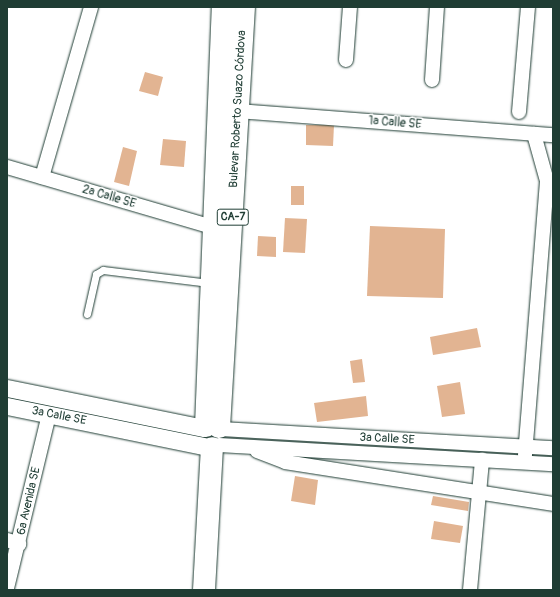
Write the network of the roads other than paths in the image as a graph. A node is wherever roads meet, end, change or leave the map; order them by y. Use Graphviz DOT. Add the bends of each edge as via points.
graph roads {
  1 [pos="91,7"];
  2 [pos="223,7"];
  3 [pos="244,7"];
  4 [pos="350,7"];
  5 [pos="437,7"];
  6 [pos="528,7"];
  7 [pos="346,60"];
  8 [pos="432,80"];
  9 [pos="238,111"];
  10 [pos="519,112"];
  11 [pos="534,134"];
  12 [pos="553,135"];
  13 [pos="7,167"];
  14 [pos="42,178"];
  15 [pos="550,179"];
  16 [pos="212,228"];
  17 [pos="209,283"];
  18 [pos="87,314"];
  19 [pos="7,388"];
  20 [pos="7,406"];
  21 [pos="49,414"];
  22 [pos="212,436"];
  23 [pos="244,446"];
  24 [pos="525,446"];
  25 [pos="553,448"];
  26 [pos="482,460"];
  27 [pos="524,463"];
  28 [pos="553,464"];
  29 [pos="479,493"];
  30 [pos="553,504"];
  31 [pos="13,542"];
  32 [pos="7,588"];
  33 [pos="204,590"];
  34 [pos="470,590"];
  1 -- 14 [label="street"];
  2 -- 16 [label="main road, Bulevar Roberto Suazo Córdova / CA-7"];
  3 -- 9 [label="main road, Bulevar Roberto Suazo Córdova / CA-7"];
  4 -- 7 [label="street"];
  5 -- 8 [label="street"];
  6 -- 10 [label="street"];
  9 -- 11 [label="street, 1a Calle SE"];
  9 -- 22 [label="main road, Bulevar Roberto Suazo Córdova / CA-7"];
  11 -- 12 [label="street, 1a Calle SE"];
  11 -- 15 [label="street"];
  13 -- 14 [label="street, 2a Calle SE"];
  14 -- 16 [label="street, 2a Calle SE"];
  15 -- 24 [label="street"];
  16 -- 17 [label="main road, Bulevar Roberto Suazo Córdova / CA-7"];
  17 -- 18 [label="lane" via="103,270 96,274"];
  17 -- 22 [label="main road, Bulevar Roberto Suazo Córdova / CA-7"];
  19 -- 22 [label="street, 3a Calle SE"];
  20 -- 21 [label="street, 3a Calle SE"];
  21 -- 22 [label="street, 3a Calle SE"];
  21 -- 31 [label="street, 6a Avenida SE"];
  22 -- 23 [label="street, 3a Calle SE"];
  22 -- 24 [label="street, 3a Calle SE"];
  22 -- 33 [label="main road, Bulevar Roberto Suazo Córdova / CA-7"];
  23 -- 26 [label="street, 3a Calle SE"];
  23 -- 29 [label="street, 3a Calle SE" via="285,462"];
  24 -- 25 [label="street, 3a Calle SE"];
  24 -- 27 [label="street"];
  26 -- 27 [label="street, 3a Calle SE"];
  26 -- 29 [label="street"];
  27 -- 28 [label="street, 3a Calle SE"];
  29 -- 30 [label="street, 3a Calle SE"];
  29 -- 34 [label="street"];
  31 -- 32 [label="street, 6a Avenida SE"];
}
